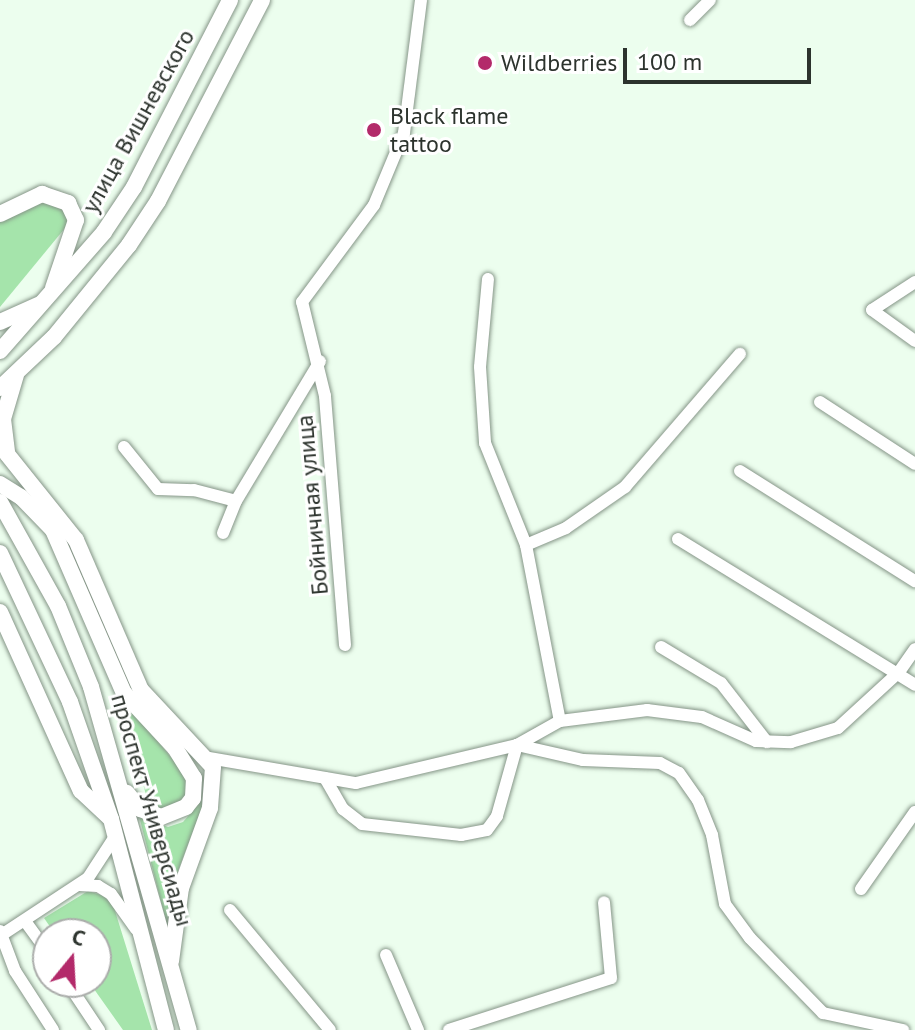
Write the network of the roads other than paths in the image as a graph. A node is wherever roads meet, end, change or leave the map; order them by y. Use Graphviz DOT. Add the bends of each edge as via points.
graph roads {
  1 [pos="230,0"];
  2 [pos="262,0"];
  3 [pos="421,0"];
  4 [pos="710,0"];
  5 [pos="690,20"];
  6 [pos="0,214"];
  7 [pos="488,279"];
  8 [pos="915,282"];
  9 [pos="48,300"];
  10 [pos="0,322"];
  11 [pos="915,341"];
  12 [pos="0,351"];
  13 [pos="740,354"];
  14 [pos="320,361"];
  15 [pos="16,375"];
  16 [pos="0,388"];
  17 [pos="820,402"];
  18 [pos="124,447"];
  19 [pos="915,464"];
  20 [pos="740,471"];
  21 [pos="0,484"];
  22 [pos="236,501"];
  23 [pos="0,502"];
  24 [pos="223,533"];
  25 [pos="678,539"];
  26 [pos="526,545"];
  27 [pos="0,553"];
  28 [pos="915,581"];
  29 [pos="0,612"];
  30 [pos="345,645"];
  31 [pos="661,647"];
  32 [pos="915,649"];
  33 [pos="899,672"];
  34 [pos="915,685"];
  35 [pos="560,721"];
  36 [pos="767,742"];
  37 [pos="517,745"];
  38 [pos="209,758"];
  39 [pos="325,778"];
  40 [pos="123,788"];
  41 [pos="915,812"];
  42 [pos="114,827"];
  43 [pos="76,886"];
  44 [pos="861,889"];
  45 [pos="604,902"];
  46 [pos="230,910"];
  47 [pos="25,921"];
  48 [pos="32,931"];
  49 [pos="1,934"];
  50 [pos="142,941"];
  51 [pos="386,955"];
  52 [pos="171,961"];
  53 [pos="78,998"];
  54 [pos="53,1030"];
  55 [pos="99,1030"];
  56 [pos="166,1030"];
  57 [pos="189,1030"];
  58 [pos="330,1030"];
  59 [pos="418,1030"];
  60 [pos="449,1030"];
  61 [pos="903,1030"];
  1 -- 9 [label="main road, улица Вишневского" via="134,187"];
  2 -- 15 [label="main road" via="158,201 90,296"];
  3 -- 14 [label="street, Бойничная улица" via="404,133 374,205 303,295"];
  4 -- 5 [label="street"];
  6 -- 9 [label="main road" via="42,194 62,199 73,210 76,220"];
  7 -- 26 [label="street" via="480,367 485,443"];
  8 -- 11 [label="street" via="872,310"];
  9 -- 10 [label="main road"];
  9 -- 12 [label="main road, улица Вишневского"];
  13 -- 26 [label="street" via="625,487 566,528"];
  14 -- 22 [label="street, Бойничная улица"];
  14 -- 30 [label="street, Бойничная улица"];
  15 -- 16 [label="main road"];
  15 -- 38 [label="main road" via="3,419 7,454 76,540 141,690 160,715"];
  17 -- 19 [label="street"];
  18 -- 22 [label="street" via="158,489 194,490"];
  20 -- 28 [label="street"];
  21 -- 40 [label="main road" via="53,530 124,693 175,748 194,778 193,798 186,807 161,817 140,809"];
  22 -- 24 [label="street, Бойничная улица"];
  23 -- 40 [label="main road, проспект Универсиады" via="58,606"];
  25 -- 33 [label="street"];
  26 -- 35 [label="street"];
  27 -- 42 [label="main road, проспект Универсиады" via="70,702"];
  29 -- 42 [label="main road" via="81,791"];
  31 -- 36 [label="street" via="721,683"];
  32 -- 33 [label="street"];
  33 -- 34 [label="street"];
  33 -- 36 [label="street" via="838,728 791,742"];
  35 -- 36 [label="street" via="647,710 702,717"];
  35 -- 37 [label="street"];
  37 -- 39 [label="street" via="356,783"];
  37 -- 39 [label="street" via="497,816 487,830 461,835 362,824 343,809"];
  37 -- 61 [label="street" via="583,760 660,763 679,773 698,800 712,835 725,904 750,938 823,1013"];
  38 -- 39 [label="street"];
  38 -- 52 [label="main road" via="215,777 212,797 181,888"];
  40 -- 52 [label="main road, проспект Универсиады"];
  41 -- 44 [label="street"];
  42 -- 43 [label="street" via="97,869"];
  42 -- 50 [label="main road, проспект Универсиады"];
  43 -- 47 [label="street"];
  43 -- 50 [label="street" via="88,884 111,894"];
  45 -- 60 [label="street" via="611,978"];
  46 -- 58 [label="street"];
  47 -- 48 [label="street"];
  47 -- 49 [label="street"];
  49 -- 54 [label="street" via="15,971"];
  50 -- 56 [label="main road, проспект Универсиады"];
  51 -- 59 [label="street"];
  52 -- 57 [label="main road, проспект Универсиады"];
  53 -- 55 [label="street"];
}
